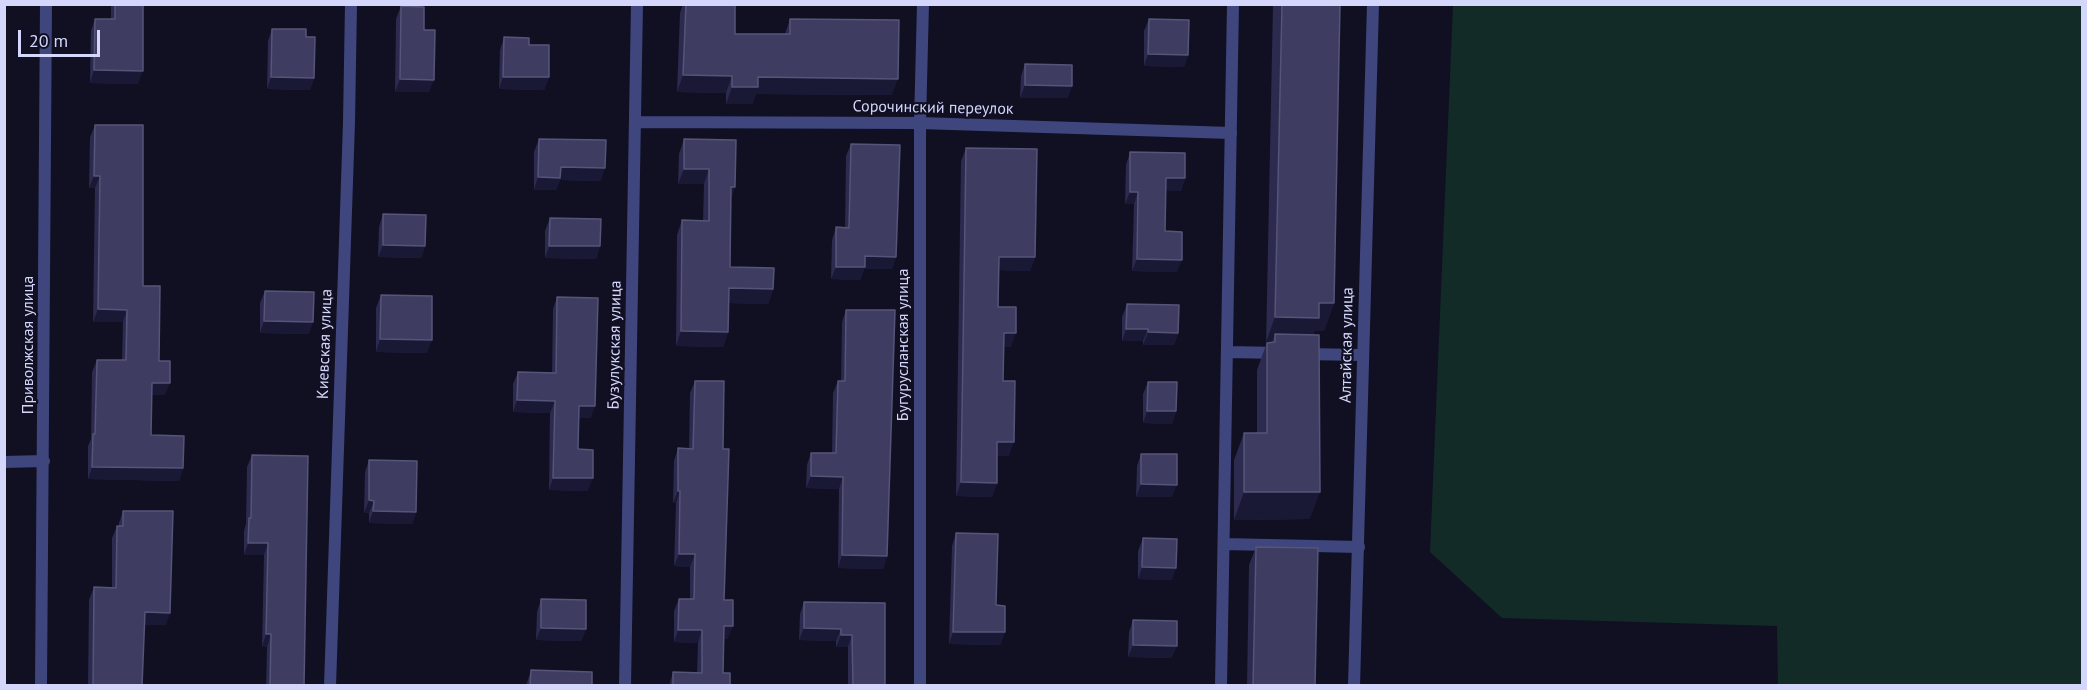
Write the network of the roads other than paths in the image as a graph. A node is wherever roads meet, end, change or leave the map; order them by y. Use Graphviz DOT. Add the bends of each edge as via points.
graph roads {
  1 [pos="46,4"];
  2 [pos="351,4"];
  3 [pos="637,4"];
  4 [pos="923,4"];
  5 [pos="1233,4"];
  6 [pos="1373,4"];
  7 [pos="635,122"];
  8 [pos="920,123"];
  9 [pos="1231,133"];
  10 [pos="1227,352"];
  11 [pos="1362,355"];
  12 [pos="44,461"];
  13 [pos="4,462"];
  14 [pos="1224,544"];
  15 [pos="1359,547"];
  16 [pos="41,686"];
  17 [pos="330,686"];
  18 [pos="625,686"];
  19 [pos="920,686"];
  20 [pos="1221,686"];
  21 [pos="1354,686"];
  1 -- 12 [label="street, Приволжская улица"];
  2 -- 17 [label="street, Киевская улица"];
  3 -- 7 [label="street, Бузулукская улица"];
  4 -- 8 [label="street, Бугурусланская улица"];
  5 -- 9 [label="street"];
  6 -- 11 [label="street, Алтайская улица"];
  7 -- 8 [label="street, Сорочинский переулок"];
  7 -- 18 [label="street, Бузулукская улица"];
  8 -- 9 [label="street, Сорочинский переулок"];
  8 -- 19 [label="street, Бугурусланская улица"];
  9 -- 10 [label="street"];
  10 -- 11 [label="street"];
  10 -- 14 [label="street"];
  11 -- 15 [label="street, Алтайская улица"];
  12 -- 13 [label="street"];
  12 -- 16 [label="street, Приволжская улица"];
  14 -- 15 [label="street"];
  14 -- 20 [label="street"];
  15 -- 21 [label="street, Алтайская улица"];
}
